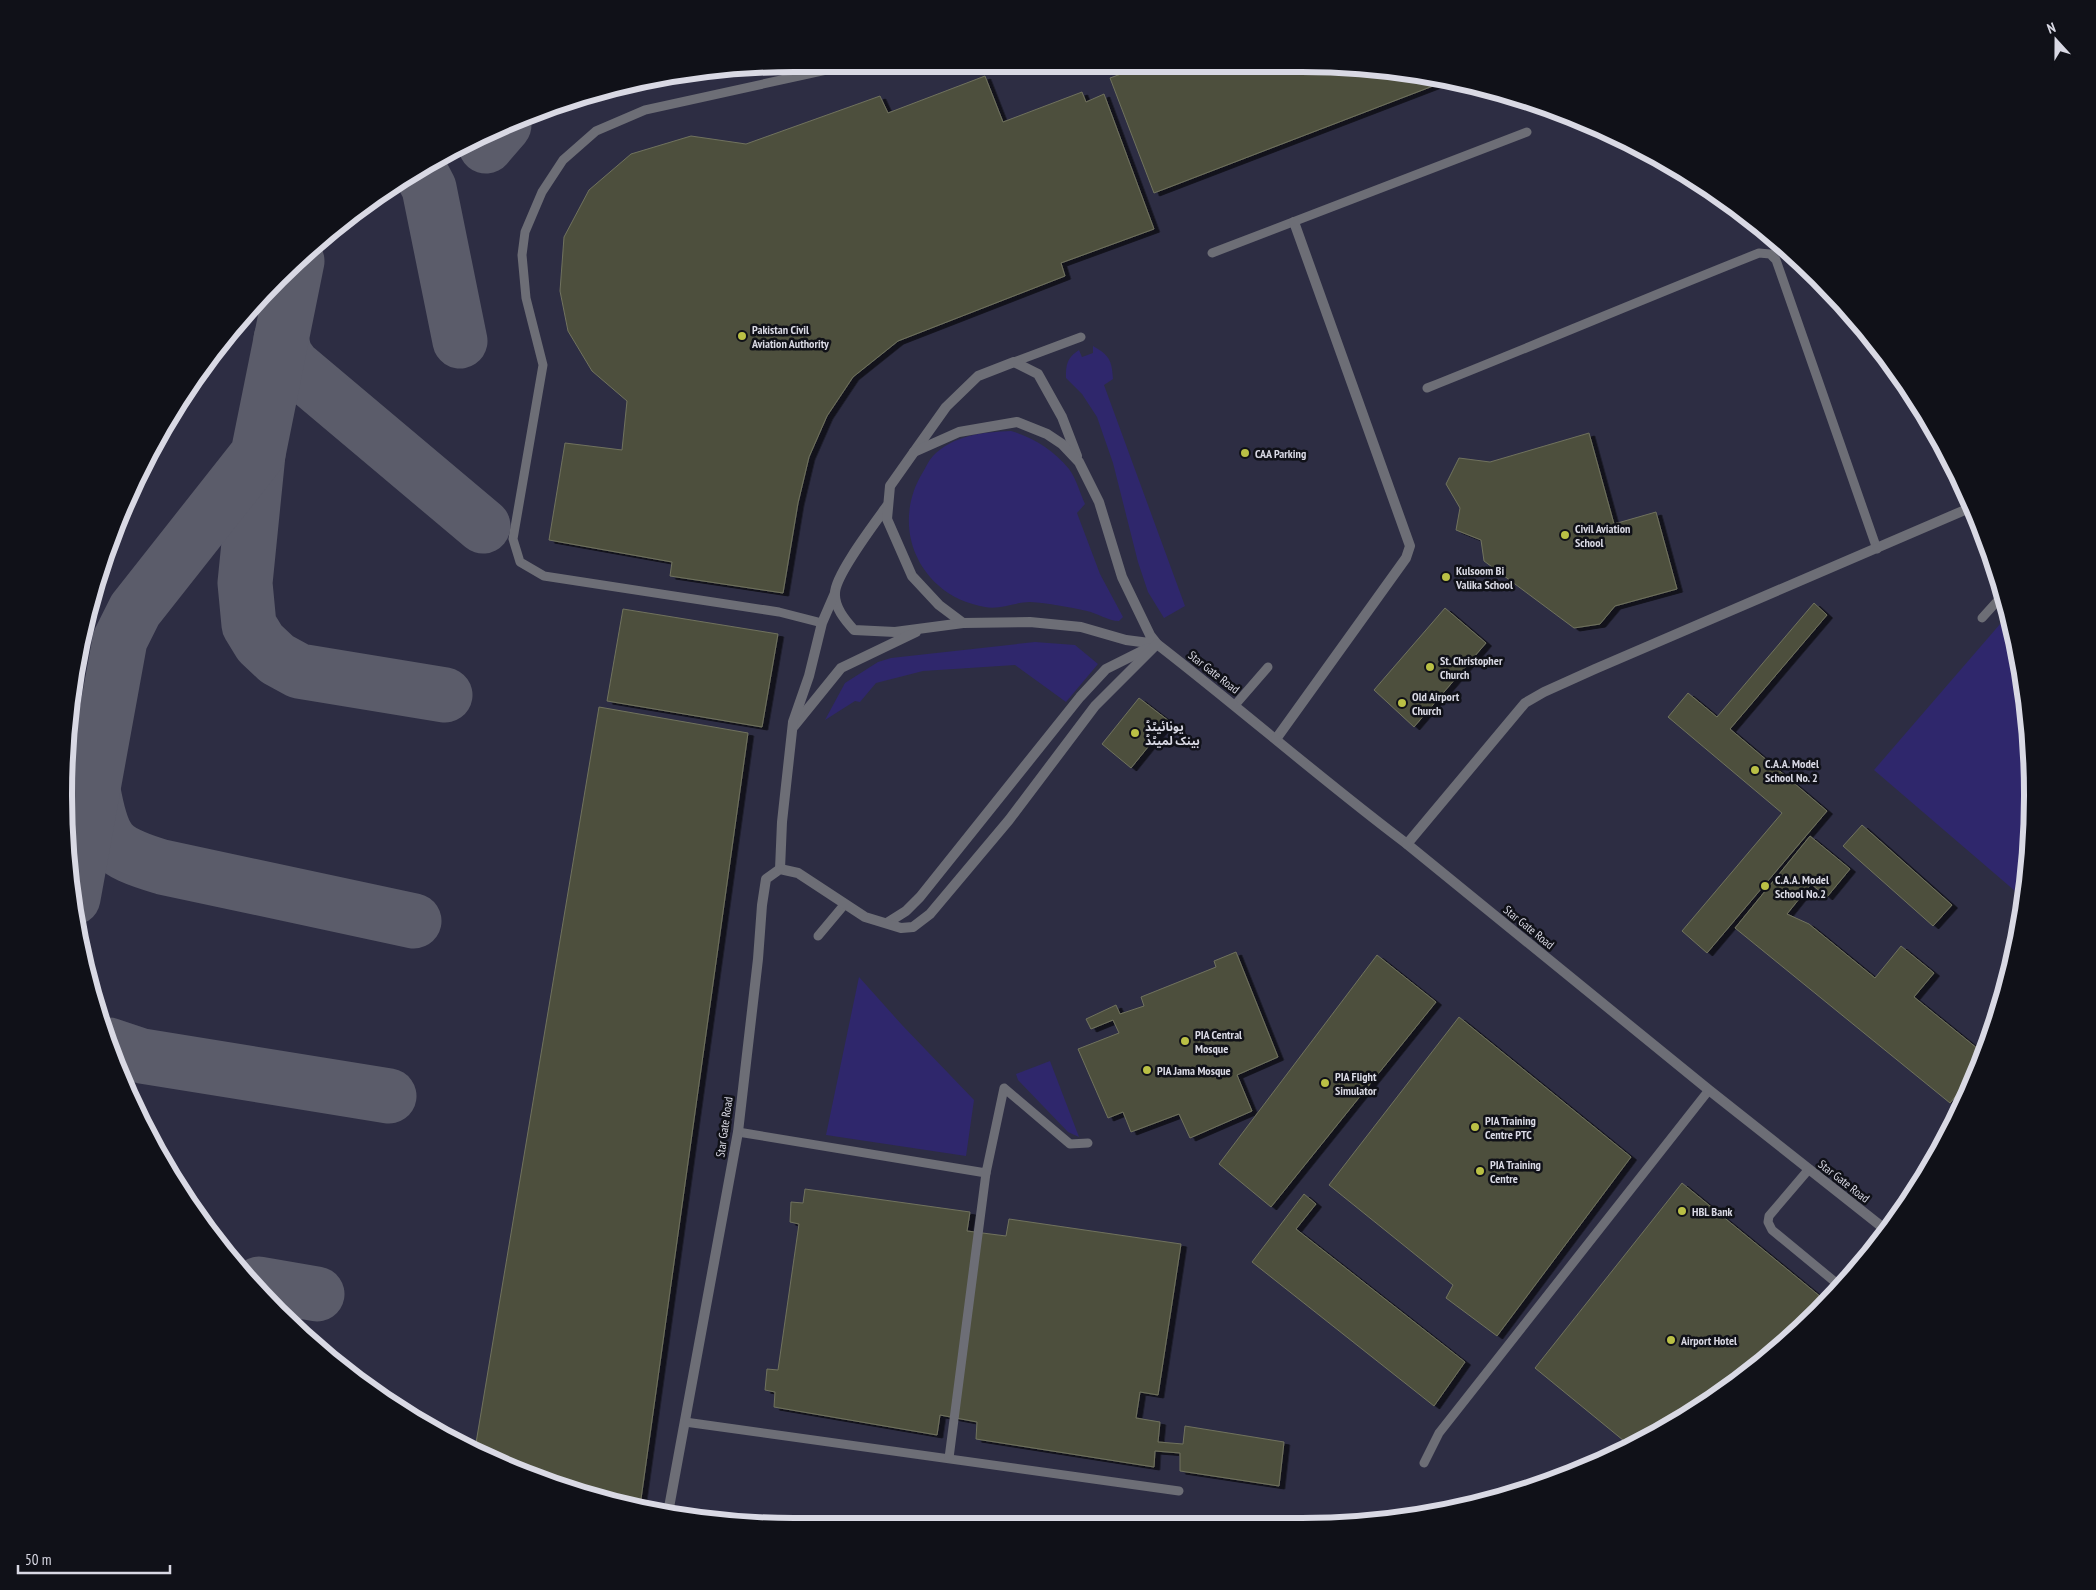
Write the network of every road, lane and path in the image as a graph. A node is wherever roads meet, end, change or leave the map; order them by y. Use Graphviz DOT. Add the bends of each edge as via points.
graph roads {
  1 [pos="817,72"];
  2 [pos="1527,132"];
  3 [pos="1294,222"];
  4 [pos="1212,253"];
  5 [pos="1081,337"];
  6 [pos="1014,362"];
  7 [pos="1427,388"];
  8 [pos="914,452"];
  9 [pos="1080,462"];
  10 [pos="888,504"];
  11 [pos="1965,510"];
  12 [pos="1877,549"];
  13 [pos="835,593"];
  14 [pos="1997,601"];
  15 [pos="1982,618"];
  16 [pos="822,623"];
  17 [pos="963,623"];
  18 [pos="926,628"];
  19 [pos="1157,644"];
  20 [pos="1268,667"];
  21 [pos="1235,705"];
  22 [pos="793,728"];
  23 [pos="1276,739"];
  24 [pos="1407,844"];
  25 [pos="780,869"];
  26 [pos="844,905"];
  27 [pos="887,924"];
  28 [pos="818,936"];
  29 [pos="1709,1090"];
  30 [pos="738,1132"];
  31 [pos="1088,1143"];
  32 [pos="1809,1169"];
  33 [pos="986,1173"];
  34 [pos="1881,1226"];
  35 [pos="1834,1281"];
  36 [pos="685,1422"];
  37 [pos="949,1458"];
  38 [pos="1424,1463"];
  39 [pos="1179,1491"];
  40 [pos="669,1506"];
  1 -- 16 [label="lane" via="645,110 596,131 563,160 542,192 525,232 522,255 526,298 543,365 513,539 520,562 544,576 779,612"];
  2 -- 3 [label="lane"];
  3 -- 4 [label="lane"];
  3 -- 23 [label="street" via="1410,546 1406,558"];
  5 -- 6 [label="lane"];
  6 -- 8 [label="street" via="978,376 946,407"];
  6 -- 9 [label="street" via="1038,374 1062,417"];
  7 -- 12 [label="lane" via="1759,253 1770,254 1776,260"];
  8 -- 9 [label="street" via="960,432 1016,422 1047,434"];
  8 -- 10 [label="street" via="890,486"];
  9 -- 19 [label="street" via="1098,502 1122,577"];
  10 -- 13 [label="street" via="840,577"];
  10 -- 17 [label="street" via="887,519 912,576 939,605"];
  11 -- 12 [label="street"];
  12 -- 24 [label="street" via="1595,669 1525,703"];
  13 -- 16 [label="street"];
  13 -- 18 [label="street" via="841,614 854,630 895,632"];
  14 -- 15 [label="lane"];
  16 -- 22 [label="street"];
  17 -- 18 [label="street"];
  17 -- 19 [label="street" via="1038,622 1081,627 1126,640"];
  18 -- 22 [label="street" via="840,668"];
  19 -- 21 [label="street, Star Gate Road"];
  19 -- 27 [label="street" via="1106,669 920,897"];
  19 -- 27 [label="street" via="1095,706 1009,820 930,914 913,927"];
  20 -- 21 [label="lane"];
  21 -- 23 [label="street, Star Gate Road"];
  22 -- 25 [label="street"];
  23 -- 24 [label="street, Star Gate Road"];
  24 -- 29 [label="street, Star Gate Road"];
  25 -- 26 [label="street" via="798,873"];
  25 -- 30 [label="street, Star Gate Road" via="766,880 762,905"];
  26 -- 27 [label="street"];
  26 -- 28 [label="lane"];
  29 -- 32 [label="street, Star Gate Road"];
  29 -- 38 [label="lane" via="1439,1433"];
  30 -- 33 [label="lane"];
  30 -- 36 [label="street, Star Gate Road"];
  31 -- 33 [label="lane" via="1070,1144 1004,1088"];
  32 -- 34 [label="street, Star Gate Road"];
  32 -- 35 [label="lane" via="1769,1216 1768,1222 1772,1230"];
  33 -- 37 [label="lane"];
  36 -- 37 [label="lane"];
  36 -- 40 [label="street, Star Gate Road"];
  37 -- 39 [label="lane"];
}
